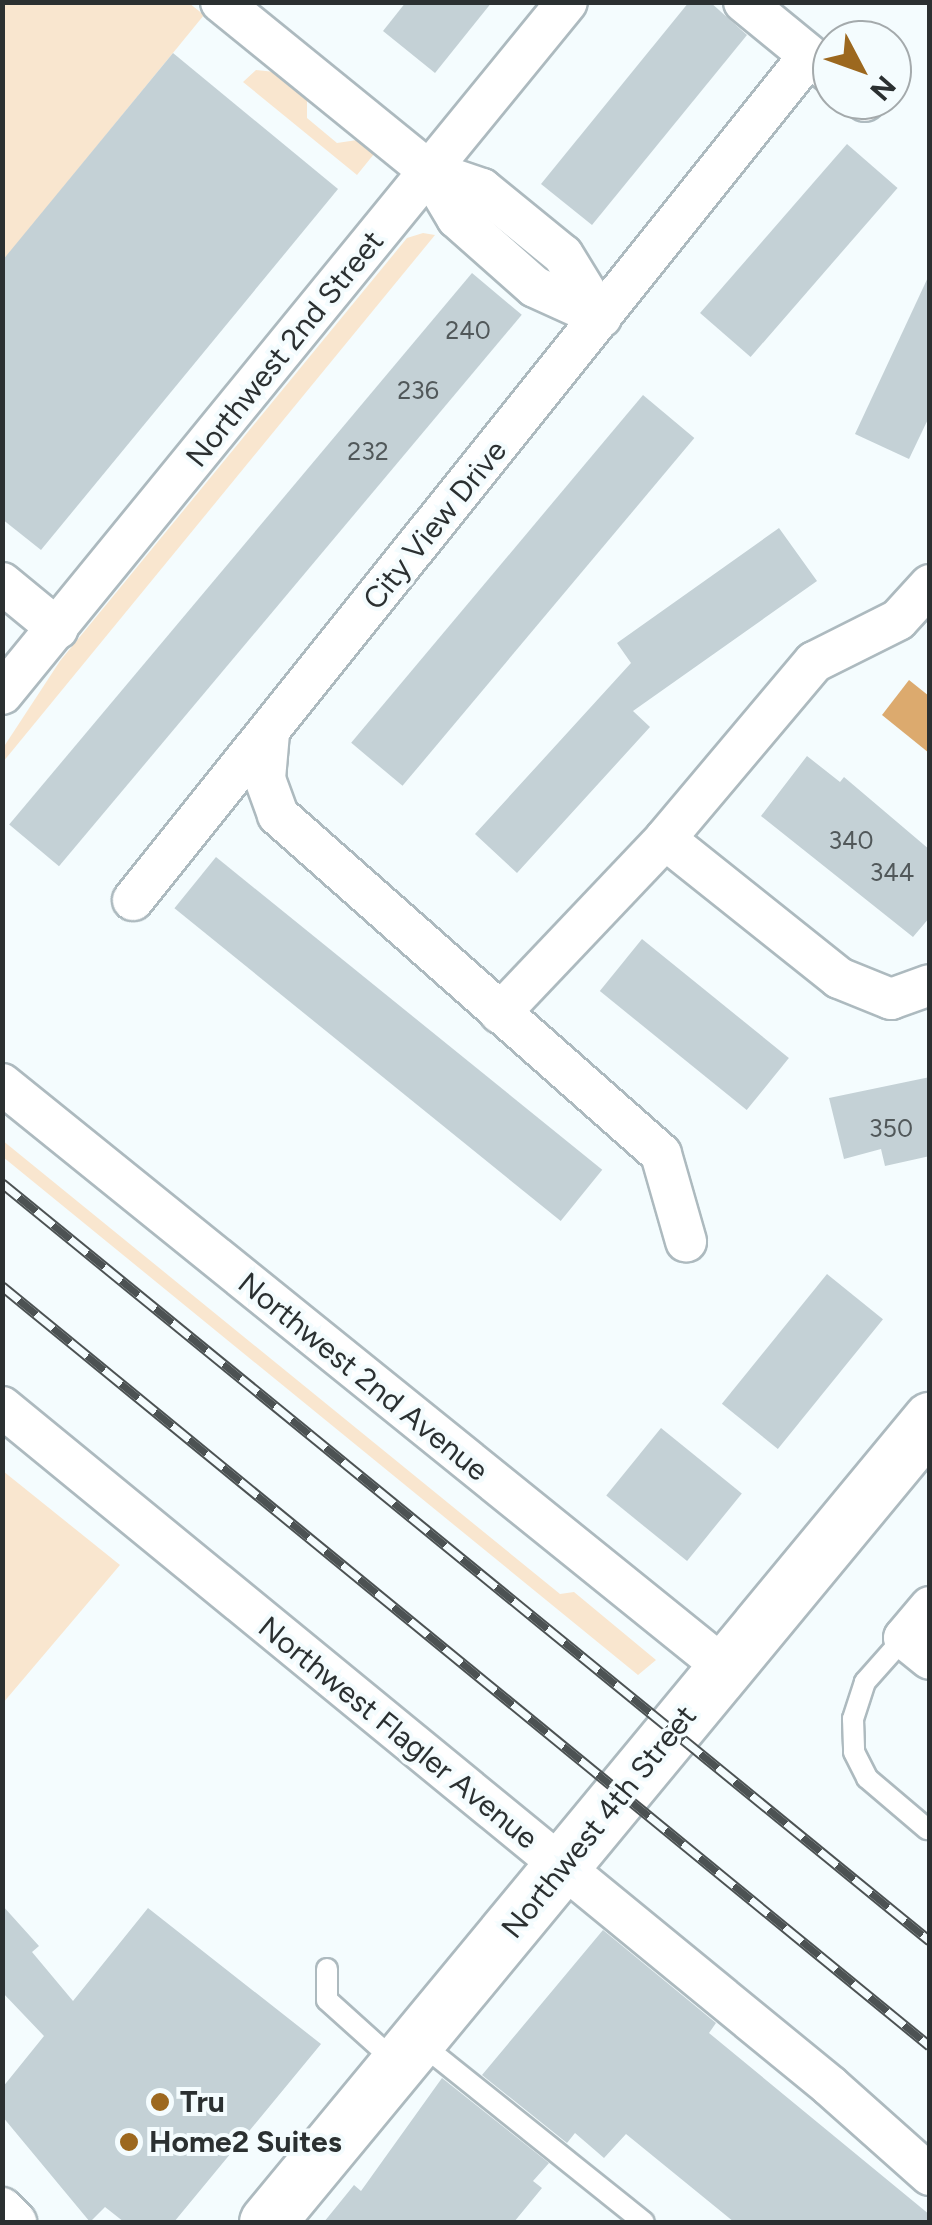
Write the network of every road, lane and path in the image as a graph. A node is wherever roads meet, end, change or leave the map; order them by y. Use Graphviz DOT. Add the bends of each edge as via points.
graph roads {
  1 [pos="220,2"];
  2 [pos="567,2"];
  3 [pos="744,2"];
  4 [pos="812,58"];
  5 [pos="812,75"];
  6 [pos="429,170"];
  7 [pos="601,317"];
  8 [pos="2,583"];
  9 [pos="930,585"];
  10 [pos="58,629"];
  11 [pos="2,694"];
  12 [pos="269,733"];
  13 [pos="666,840"];
  14 [pos="134,900"];
  15 [pos="930,985"];
  16 [pos="500,1013"];
  17 [pos="2,1084"];
  18 [pos="686,1240"];
  19 [pos="2,1407"];
  20 [pos="930,1420"];
  21 [pos="930,1608"];
  22 [pos="917,1649"];
  23 [pos="725,1668"];
  24 [pos="928,1829"];
  25 [pos="562,1866"];
  26 [pos="327,1970"];
  27 [pos="408,2052"];
  28 [pos="930,2175"];
  29 [pos="2,2208"];
  30 [pos="16,2222"];
  31 [pos="267,2222"];
  32 [pos="644,2222"];
  1 -- 6 [label="street"];
  2 -- 6 [label="street, Northwest 2nd Street"];
  3 -- 4 [label="street, City View Drive"];
  5 -- 7 [label="street, City View Drive"];
  6 -- 7 [label="street" via="482,189 563,255"];
  6 -- 10 [label="street, Northwest 2nd Street"];
  7 -- 12 [label="street, City View Drive"];
  8 -- 10 [label="street"];
  9 -- 13 [label="street" via="898,620 814,662"];
  10 -- 11 [label="street, Northwest 2nd Street"];
  12 -- 14 [label="street, City View Drive"];
  12 -- 16 [label="street" via="265,779 278,815"];
  13 -- 15 [label="street" via="839,978 891,999"];
  13 -- 16 [label="street"];
  16 -- 18 [label="street" via="661,1154"];
  17 -- 23 [label="street, Northwest 2nd Avenue"];
  19 -- 25 [label="street, Northwest Flagler Avenue"];
  20 -- 23 [label="street, Northwest 4th Street"];
  21 -- 22 [label="street"];
  22 -- 24 [label="lane" via="865,1682 852,1718 854,1752 867,1778"];
  23 -- 25 [label="street, Northwest 4th Street"];
  25 -- 27 [label="street, Northwest 4th Street"];
  25 -- 28 [label="street, Northwest Flagler Avenue"];
  26 -- 27 [label="lane" via="327,2000"];
  27 -- 31 [label="street, Northwest 4th Street"];
  27 -- 32 [label="lane"];
  29 -- 30 [label="street"];
}
